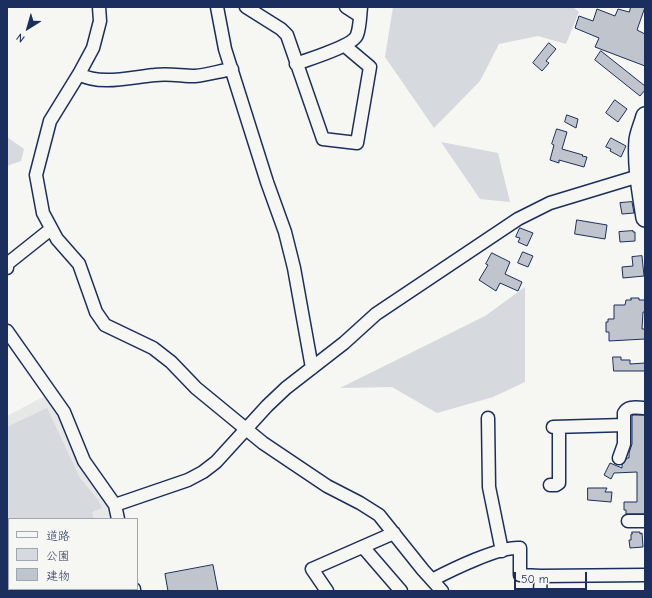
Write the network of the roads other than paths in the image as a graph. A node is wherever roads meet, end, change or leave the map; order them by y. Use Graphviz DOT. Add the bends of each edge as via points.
graph roads {
  1 [pos="99,7"];
  2 [pos="217,7"];
  3 [pos="246,7"];
  4 [pos="346,7"];
  5 [pos="360,11"];
  6 [pos="345,46"];
  7 [pos="296,64"];
  8 [pos="232,69"];
  9 [pos="79,74"];
  10 [pos="645,116"];
  11 [pos="639,176"];
  12 [pos="645,218"];
  13 [pos="51,229"];
  14 [pos="7,268"];
  15 [pos="7,331"];
  16 [pos="312,368"];
  17 [pos="645,408"];
  18 [pos="488,418"];
  19 [pos="624,426"];
  20 [pos="247,429"];
  21 [pos="619,458"];
  22 [pos="550,485"];
  23 [pos="115,505"];
  24 [pos="118,518"];
  25 [pos="628,521"];
  26 [pos="645,521"];
  27 [pos="394,534"];
  28 [pos="364,547"];
  29 [pos="502,550"];
  30 [pos="645,575"];
  31 [pos="541,576"];
  32 [pos="432,580"];
  33 [pos="327,591"];
  34 [pos="402,591"];
  35 [pos="442,591"];
  36 [pos="540,591"];
  1 -- 9 [label="street" via="100,21 93,48"];
  2 -- 8 [label="street" via="225,49"];
  3 -- 7 [label="street" via="287,35"];
  4 -- 5 [label="street"];
  5 -- 6 [label="street" via="357,36"];
  6 -- 7 [label="street"];
  6 -- 7 [label="street" via="370,67 357,143 323,139"];
  8 -- 9 [label="street" via="196,76 157,74 130,79 94,80"];
  8 -- 16 [label="street" via="285,232"];
  9 -- 13 [label="street" via="50,121 36,175 43,213"];
  10 -- 11 [label="street" via="638,139"];
  11 -- 12 [label="street"];
  11 -- 16 [label="street" via="550,203 518,219 376,314"];
  13 -- 14 [label="street" via="7,264"];
  13 -- 20 [label="street" via="79,264 96,312 105,324 153,348 171,362 196,388"];
  15 -- 23 [label="street" via="64,412 84,461"];
  16 -- 20 [label="street" via="286,388"];
  17 -- 19 [label="street" via="628,408 624,413"];
  18 -- 29 [label="street" via="489,487"];
  19 -- 21 [label="street" via="624,444"];
  19 -- 22 [label="street" via="556,427 559,483"];
  20 -- 23 [label="street" via="203,472 188,480"];
  20 -- 27 [label="street" via="263,443 327,486 360,502 379,515"];
  23 -- 24 [label="street"];
  25 -- 26 [label="street"];
  27 -- 28 [label="street"];
  27 -- 32 [label="street"];
  28 -- 33 [label="street" via="312,569"];
  28 -- 34 [label="street"];
  29 -- 31 [label="street" via="520,548 520,575"];
  29 -- 32 [label="street"];
  30 -- 31 [label="street"];
  31 -- 36 [label="street"];
  32 -- 35 [label="street"];
}
